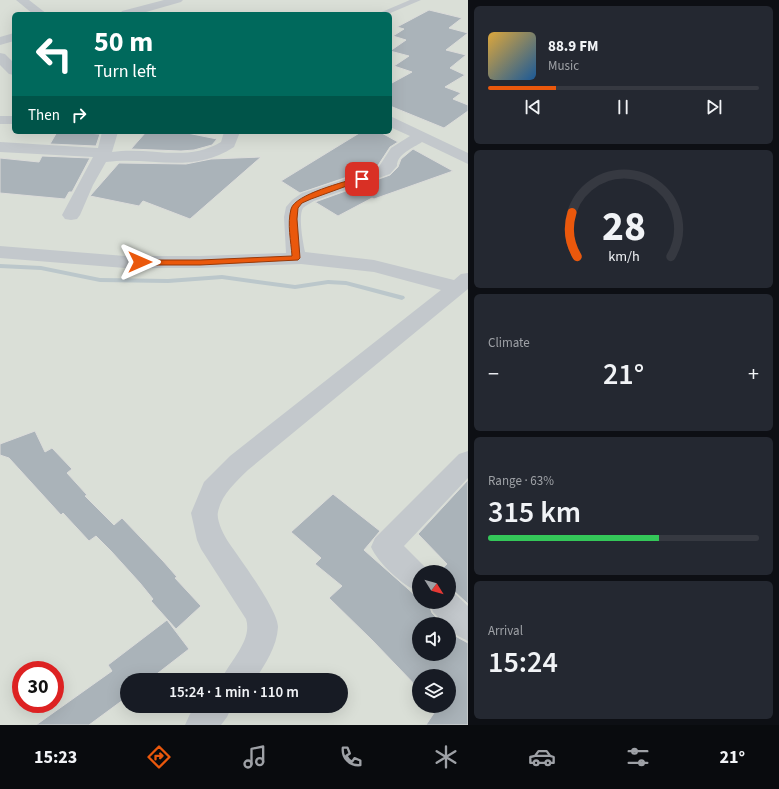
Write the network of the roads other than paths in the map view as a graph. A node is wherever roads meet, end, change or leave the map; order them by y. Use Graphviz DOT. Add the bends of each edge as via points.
graph roads {
  1 [pos="39,0"];
  2 [pos="177,0"];
  3 [pos="417,0"];
  4 [pos="24,1"];
  5 [pos="38,12"];
  6 [pos="138,12"];
  7 [pos="386,12"];
  8 [pos="12,37"];
  9 [pos="0,40"];
  10 [pos="0,57"];
  11 [pos="12,69"];
  12 [pos="0,120"];
  13 [pos="12,120"];
  14 [pos="392,122"];
  15 [pos="109,134"];
  16 [pos="231,134"];
  17 [pos="421,136"];
  18 [pos="0,147"];
  19 [pos="101,156"];
  20 [pos="468,159"];
  21 [pos="71,215"];
  22 [pos="0,252"];
  23 [pos="296,258"];
  24 [pos="462,283"];
  25 [pos="468,461"];
  26 [pos="412,572"];
  27 [pos="450,609"];
  28 [pos="468,626"];
  29 [pos="242,673"];
  30 [pos="210,713"];
  31 [pos="201,725"];
  1 -- 4 [label="street"];
  2 -- 6 [label="street"];
  3 -- 7 [label="lane"];
  4 -- 5 [label="street"];
  8 -- 9 [label="street"];
  10 -- 11 [label="street"];
  12 -- 13 [label="street"];
  14 -- 17 [label="street"];
  15 -- 19 [label="street"];
  16 -- 19 [label="street" via="228,144 207,154 173,159 139,155"];
  17 -- 20 [label="street"];
  17 -- 23 [label="street" via="398,151 384,171 300,202 295,208 293,219"];
  18 -- 19 [label="street"];
  19 -- 21 [label="street"];
  22 -- 23 [label="street" via="125,262"];
  23 -- 24 [label="street" via="374,266"];
  24 -- 29 [label="street" via="239,463 213,490 204,514 211,540 258,612 263,626 259,646"];
  25 -- 26 [label="street" via="385,547"];
  27 -- 28 [label="street"];
  30 -- 31 [label="street"];
}
